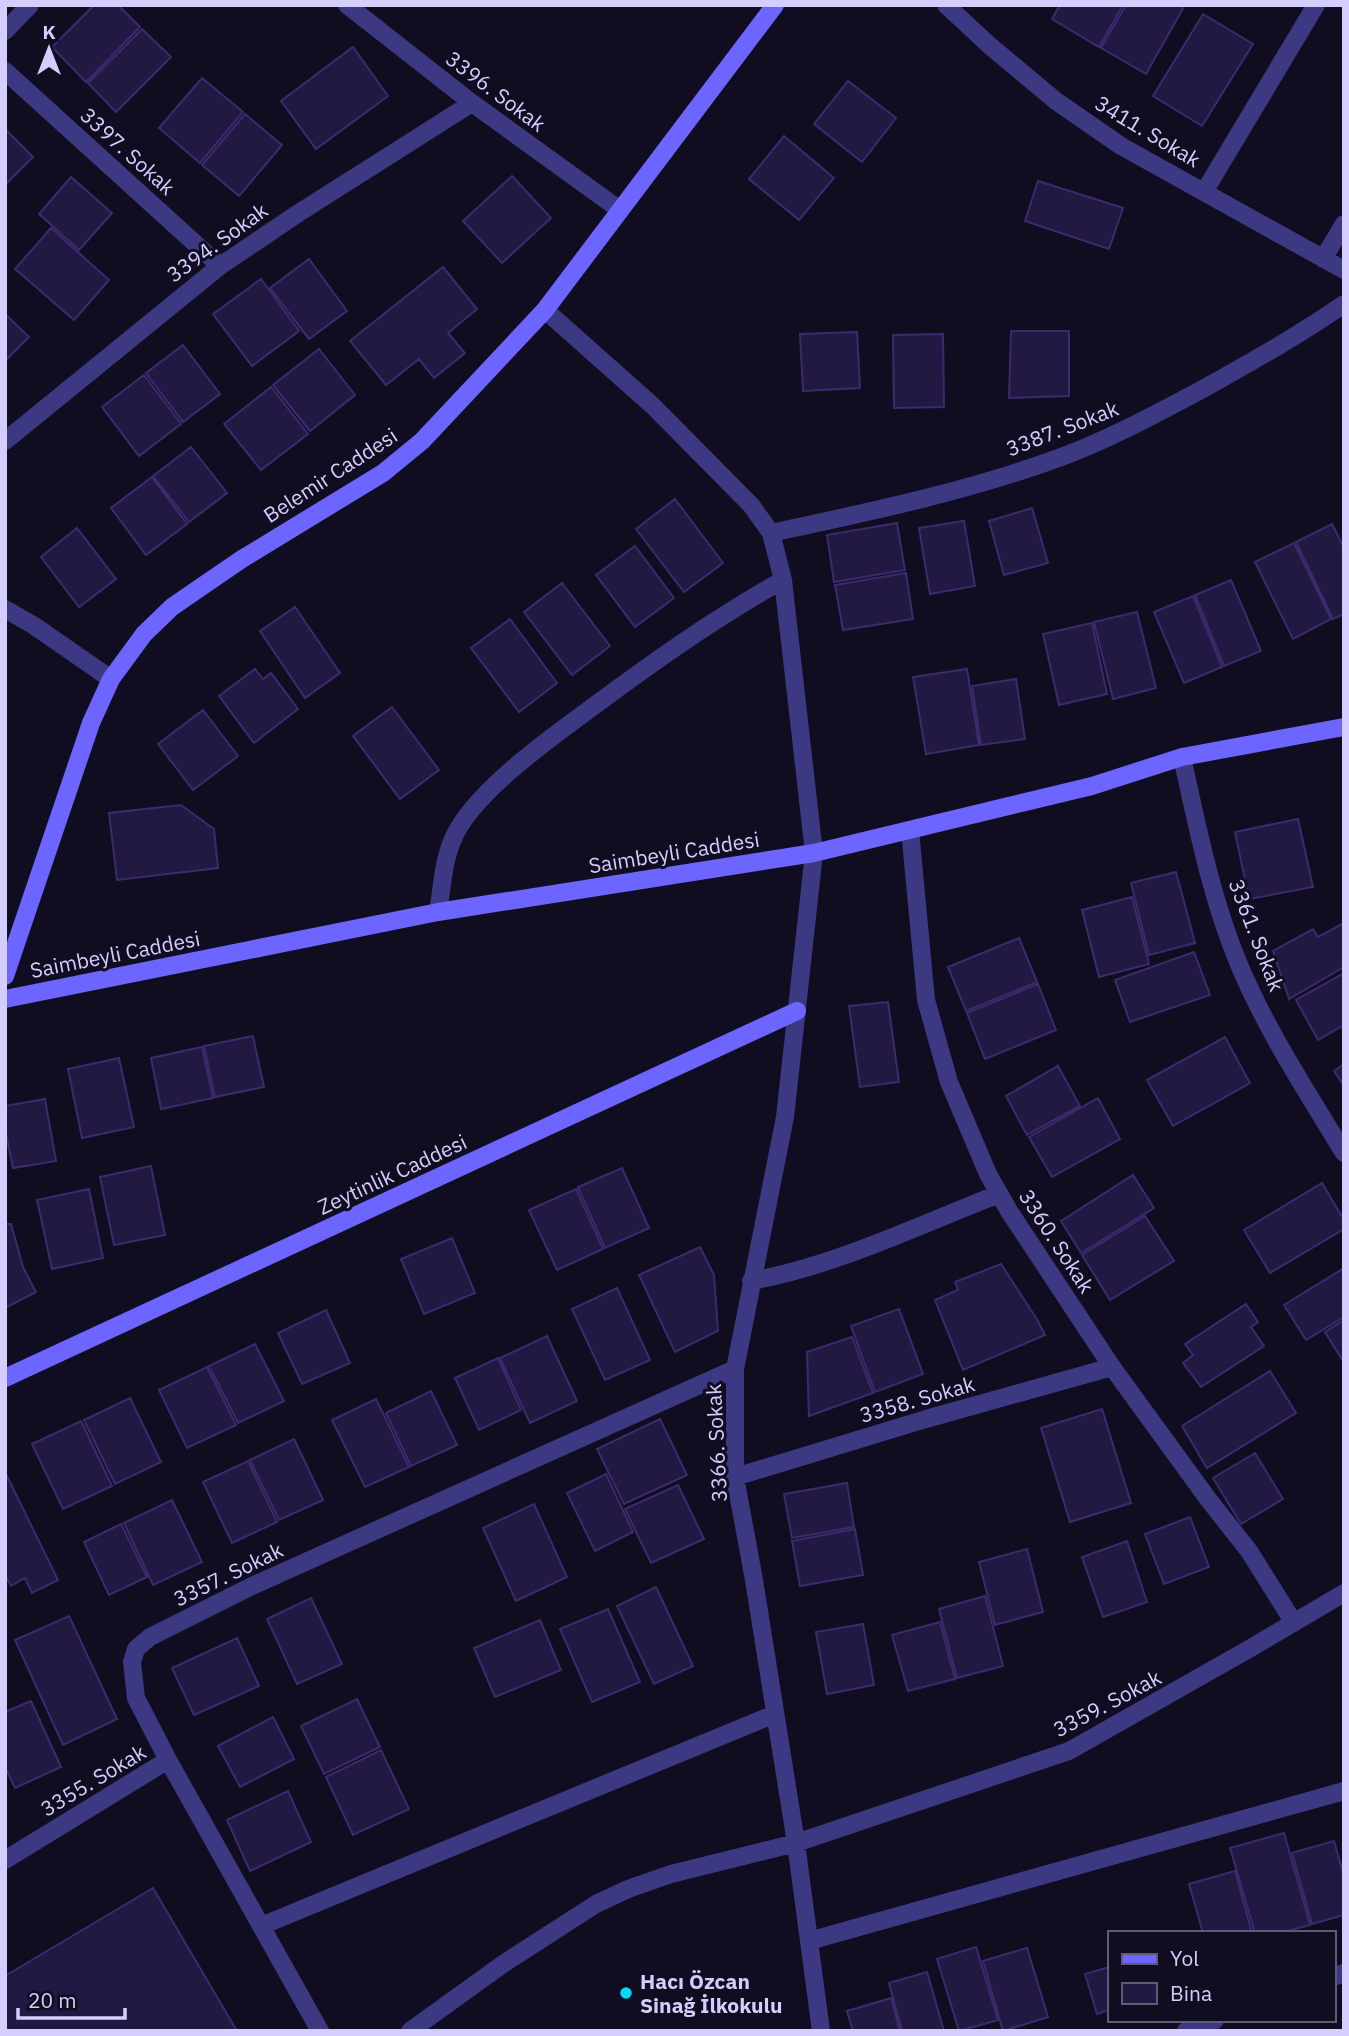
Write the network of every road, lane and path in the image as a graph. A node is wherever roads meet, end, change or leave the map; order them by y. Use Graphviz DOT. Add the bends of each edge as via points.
graph roads {
  1 [pos="30,5"];
  2 [pos="347,5"];
  3 [pos="775,5"];
  4 [pos="946,5"];
  5 [pos="1316,5"];
  6 [pos="5,31"];
  7 [pos="5,71"];
  8 [pos="472,103"];
  9 [pos="1204,192"];
  10 [pos="620,210"];
  11 [pos="1344,224"];
  12 [pos="1323,259"];
  13 [pos="220,266"];
  14 [pos="1344,270"];
  15 [pos="1344,304"];
  16 [pos="545,310"];
  17 [pos="5,441"];
  18 [pos="771,533"];
  19 [pos="783,580"];
  20 [pos="5,609"];
  21 [pos="111,679"];
  22 [pos="1344,727"];
  23 [pos="1182,757"];
  24 [pos="910,830"];
  25 [pos="814,853"];
  26 [pos="439,912"];
  27 [pos="5,976"];
  28 [pos="5,999"];
  29 [pos="797,1010"];
  30 [pos="1344,1153"];
  31 [pos="999,1194"];
  32 [pos="751,1281"];
  33 [pos="1112,1367"];
  34 [pos="735,1369"];
  35 [pos="5,1378"];
  36 [pos="735,1477"];
  37 [pos="1344,1593"];
  38 [pos="1294,1623"];
  39 [pos="775,1714"];
  40 [pos="168,1760"];
  41 [pos="1344,1791"];
  42 [pos="796,1843"];
  43 [pos="5,1860"];
  44 [pos="261,1926"];
  45 [pos="809,1941"];
  46 [pos="1210,2022"];
  47 [pos="320,2031"];
  48 [pos="410,2031"];
  49 [pos="821,2031"];
  50 [pos="1186,2031"];
  1 -- 6 [label="street"];
  2 -- 8 [label="street, 3396. Sokak"];
  3 -- 10 [label="street, Belemir Caddesi"];
  4 -- 9 [label="street, 3411. Sokak" via="1056,101 1121,146"];
  5 -- 9 [label="street"];
  7 -- 13 [label="street, 3397. Sokak"];
  8 -- 10 [label="street, 3396. Sokak"];
  8 -- 13 [label="street, 3394. Sokak"];
  9 -- 12 [label="street, 3411. Sokak"];
  10 -- 16 [label="street, Belemir Caddesi"];
  11 -- 12 [label="street"];
  12 -- 14 [label="street, 3411. Sokak"];
  13 -- 17 [label="street, 3394. Sokak"];
  15 -- 18 [label="street, 3387. Sokak" via="1216,382 1063,456 992,479"];
  16 -- 18 [label="street" via="671,424 751,505"];
  16 -- 21 [label="street, Belemir Caddesi" via="422,441 383,473 172,607 144,634"];
  18 -- 19 [label="street, 3366. Sokak"];
  19 -- 25 [label="street, 3366. Sokak"];
  19 -- 26 [label="street" via="690,635 530,754 476,805 453,838"];
  20 -- 21 [label="street"];
  21 -- 27 [label="street, Belemir Caddesi" via="91,723"];
  22 -- 23 [label="street, Saimbeyli Caddesi"];
  23 -- 24 [label="street, Saimbeyli Caddesi" via="1093,786"];
  23 -- 30 [label="street, 3361. Sokak" via="1203,850 1238,961 1258,1005"];
  24 -- 25 [label="street, Saimbeyli Caddesi"];
  24 -- 31 [label="street, 3360. Sokak" via="926,1000 949,1082"];
  25 -- 26 [label="street, Saimbeyli Caddesi"];
  25 -- 29 [label="street, 3366. Sokak"];
  26 -- 28 [label="street, Saimbeyli Caddesi"];
  29 -- 32 [label="street, 3366. Sokak" via="785,1117"];
  29 -- 35 [label="street, Zeytinlik Caddesi"];
  31 -- 32 [label="street" via="844,1254 781,1276"];
  31 -- 33 [label="street, 3360. Sokak"];
  32 -- 34 [label="street, 3366. Sokak"];
  33 -- 36 [label="street, 3358. Sokak"];
  33 -- 38 [label="street, 3360. Sokak" via="1250,1551"];
  34 -- 36 [label="street, 3366. Sokak"];
  34 -- 40 [label="street, 3357. Sokak" via="285,1571 150,1637 136,1649 132,1677 136,1698"];
  36 -- 39 [label="street, 3366. Sokak"];
  37 -- 38 [label="street, 3359. Sokak"];
  38 -- 42 [label="street, 3359. Sokak" via="1069,1751"];
  39 -- 42 [label="street, 3366. Sokak"];
  39 -- 44 [label="street"];
  40 -- 43 [label="street, 3355. Sokak"];
  40 -- 44 [label="street, 3357. Sokak"];
  41 -- 45 [label="street"];
  42 -- 45 [label="street, 3366. Sokak"];
  42 -- 48 [label="street, 3359. Sokak" via="671,1874 596,1904"];
  44 -- 47 [label="street, 3357. Sokak"];
  45 -- 49 [label="street, 3366. Sokak"];
  46 -- 50 [label="street"];
}
